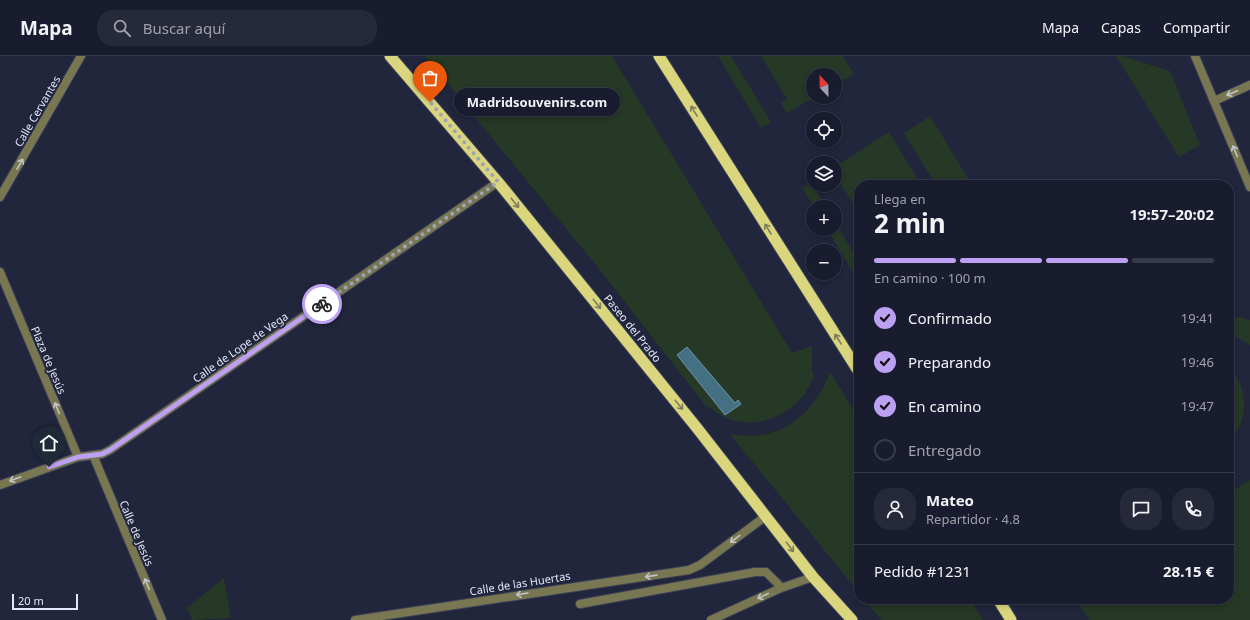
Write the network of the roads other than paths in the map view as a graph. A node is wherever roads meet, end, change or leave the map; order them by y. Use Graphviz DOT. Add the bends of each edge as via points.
graph roads {
  1 [pos="81,56"];
  2 [pos="390,56"];
  3 [pos="659,56"];
  4 [pos="1195,56"];
  5 [pos="1250,85"];
  6 [pos="1214,101"];
  7 [pos="498,182"];
  8 [pos="1250,187"];
  9 [pos="0,197"];
  10 [pos="0,272"];
  11 [pos="854,364"];
  12 [pos="93,455"];
  13 [pos="78,457"];
  14 [pos="0,485"];
  15 [pos="766,516"];
  16 [pos="813,577"];
  17 [pos="779,585"];
  18 [pos="580,604"];
  19 [pos="1001,604"];
  20 [pos="162,620"];
  21 [pos="355,620"];
  22 [pos="711,620"];
  23 [pos="852,620"];
  24 [pos="1011,620"];
  9 -- 1 [label="street, Calle Cervantes, one-way"];
  2 -- 7 [label="highway, Paseo del Prado"];
  11 -- 3 [label="highway, one-way"];
  4 -- 6 [label="street"];
  5 -- 6 [label="street, one-way"];
  8 -- 6 [label="street, one-way"];
  7 -- 12 [label="street, Calle de Lope de Vega" via="110,450"];
  7 -- 15 [label="highway, Paseo del Prado, one-way"];
  13 -- 10 [label="street, Plaza de Jesús, one-way"];
  12 -- 13 [label="street, Calle de Lope de Vega"];
  20 -- 12 [label="street, Calle de Jesús, one-way"];
  13 -- 14 [label="street, Calle de Lope de Vega, one-way"];
  15 -- 16 [label="highway, Paseo del Prado, one-way"];
  15 -- 21 [label="street, Calle de las Huertas, one-way" via="700,565 689,570"];
  16 -- 22 [label="street, one-way" via="781,588"];
  16 -- 23 [label="highway, Paseo del Prado"];
  17 -- 18 [label="street" via="766,572 755,572"];
  19 -- 24 [label="highway"];
}
